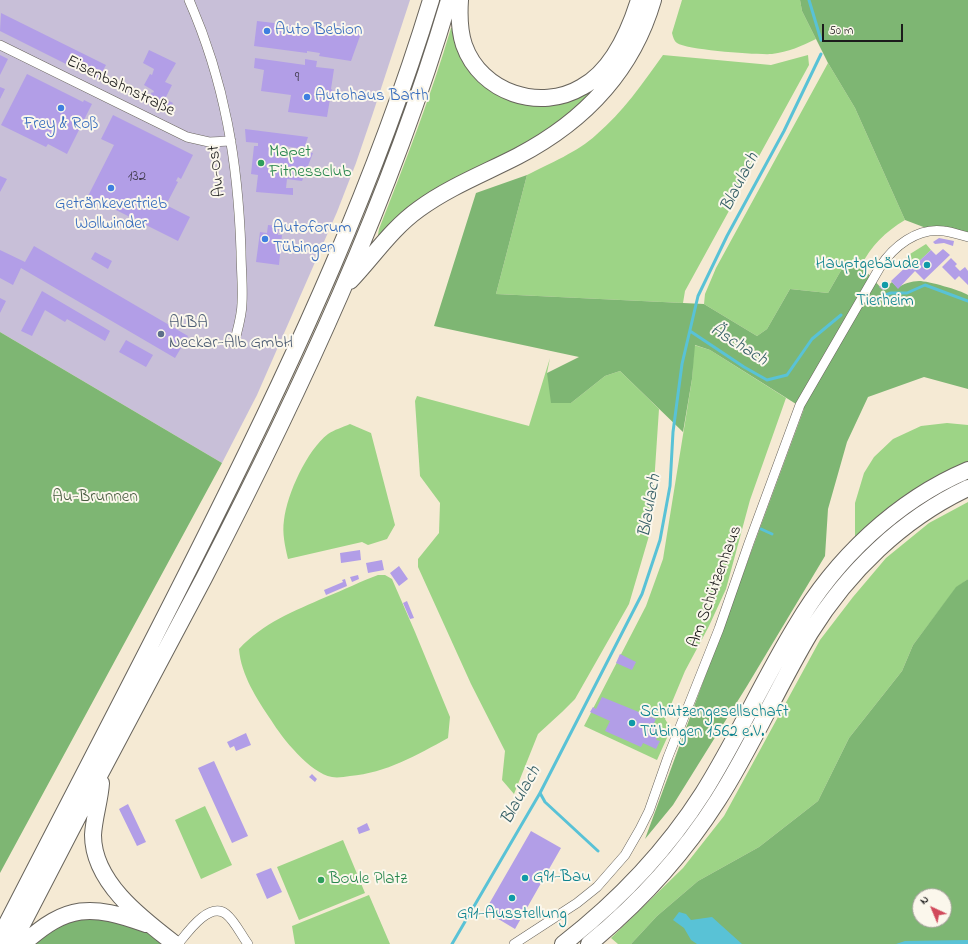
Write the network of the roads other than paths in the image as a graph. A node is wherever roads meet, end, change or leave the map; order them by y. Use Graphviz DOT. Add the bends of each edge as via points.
graph roads {
  1 [pos="189,0"];
  2 [pos="450,0"];
  3 [pos="460,0"];
  4 [pos="640,0"];
  5 [pos="653,0"];
  6 [pos="428,5"];
  7 [pos="0,45"];
  8 [pos="231,140"];
  9 [pos="968,237"];
  10 [pos="342,290"];
  11 [pos="234,344"];
  12 [pos="968,470"];
  13 [pos="968,488"];
  14 [pos="101,771"];
  15 [pos="151,926"];
  16 [pos="0,936"];
  17 [pos="12,944"];
  18 [pos="23,944"];
  19 [pos="176,944"];
  20 [pos="248,944"];
  21 [pos="514,944"];
  22 [pos="563,944"];
  23 [pos="589,944"];
  1 -- 8 [label="street, Au-Ost" via="202,29 221,90"];
  2 -- 10 [label="highway" via="409,122"];
  3 -- 4 [label="highway" via="459,18 463,41 468,55 481,72 506,91 520,96 548,98 569,94 601,73 621,44"];
  5 -- 10 [label="highway" via="642,30 626,61 587,109 539,144 419,209 388,236"];
  6 -- 16 [label="highway" via="399,98 364,192 273,399 144,659"];
  7 -- 8 [label="street, Eisenbahnstraße" via="187,137 209,142"];
  8 -- 11 [label="street, Au-Ost" via="240,220 242,304"];
  9 -- 21 [label="street, Am Schützenhaus" via="934,231 903,242 887,257 800,404 719,629 649,811 634,841 605,878 588,894"];
  10 -- 14 [label="highway" via="232,524"];
  12 -- 22 [label="highway" via="911,502 868,536 845,559 796,624 717,770 688,816 634,881"];
  13 -- 23 [label="highway" via="940,502 915,519 880,547 851,578 810,634 733,775 701,826 650,887"];
  14 -- 15 [label="highway" via="93,836 98,861 103,873 116,890"];
  14 -- 17 [label="highway"];
  15 -- 18 [label="highway" via="117,914 83,911 58,918"];
  15 -- 19 [label="highway"];
  19 -- 20 [label="street" via="203,917 220,911 226,914"];
}
